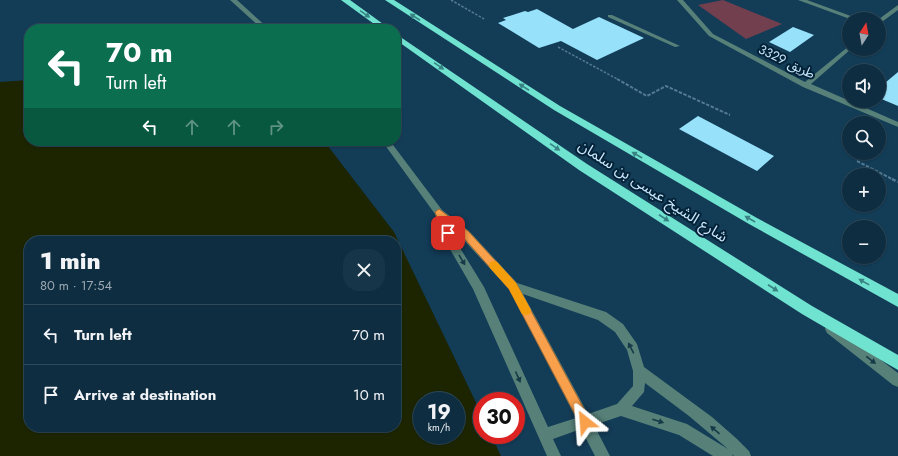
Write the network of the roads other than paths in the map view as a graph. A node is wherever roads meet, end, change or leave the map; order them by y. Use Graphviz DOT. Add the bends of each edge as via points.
graph roads {
  1 [pos="233,0"];
  2 [pos="345,0"];
  3 [pos="389,0"];
  4 [pos="680,0"];
  5 [pos="801,0"];
  6 [pos="898,7"];
  7 [pos="842,14"];
  8 [pos="610,16"];
  9 [pos="886,16"];
  10 [pos="260,24"];
  11 [pos="379,24"];
  12 [pos="401,40"];
  13 [pos="677,46"];
  14 [pos="842,54"];
  15 [pos="806,85"];
  16 [pos="898,125"];
  17 [pos="390,146"];
  18 [pos="439,212"];
  19 [pos="513,286"];
  20 [pos="898,301"];
  21 [pos="807,310"];
  22 [pos="898,363"];
  23 [pos="640,371"];
  24 [pos="898,381"];
  25 [pos="621,409"];
  26 [pos="585,422"];
  27 [pos="544,435"];
  28 [pos="554,456"];
  29 [pos="603,456"];
  30 [pos="726,456"];
  31 [pos="744,456"];
  1 -- 10 [label="street"];
  2 -- 11 [label="highway, one-way"];
  20 -- 3 [label="highway, شارع الشيخ عيسى بن سلمان, one-way" via="570,116"];
  4 -- 15 [label="street, طريق 3329" via="711,35"];
  5 -- 7 [label="street"];
  6 -- 9 [label="street"];
  8 -- 13 [label="street"];
  12 -- 21 [label="highway, شارع الشيخ عيسى بن سلمان, one-way" via="583,167"];
  14 -- 15 [label="street"];
  15 -- 16 [label="street, طريق 3329"];
  17 -- 18 [label="street"];
  18 -- 19 [label="street" via="465,234"];
  18 -- 27 [label="street, one-way" via="452,244 478,287"];
  23 -- 19 [label="street, one-way" via="633,348 619,328 602,316"];
  19 -- 26 [label="street"];
  21 -- 22 [label="highway, شارع الشيخ عيسى بن سلمان"];
  21 -- 24 [label="street, one-way"];
  23 -- 25 [label="street" via="639,388"];
  31 -- 23 [label="street, one-way" via="686,405"];
  25 -- 26 [label="street"];
  25 -- 30 [label="street, one-way" via="682,429"];
  26 -- 27 [label="street"];
  26 -- 29 [label="street"];
  27 -- 28 [label="street"];
}
